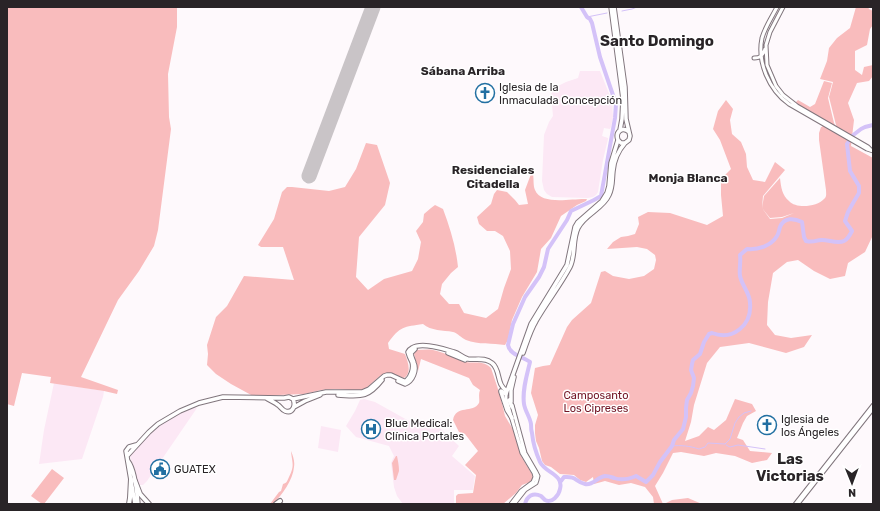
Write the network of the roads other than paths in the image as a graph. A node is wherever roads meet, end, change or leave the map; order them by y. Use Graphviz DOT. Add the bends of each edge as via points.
graph roads {
  1 [pos="612,7"];
  2 [pos="777,7"];
  3 [pos="783,7"];
  4 [pos="772,16"];
  5 [pos="777,19"];
  6 [pos="766,45"];
  7 [pos="761,56"];
  8 [pos="754,58"];
  9 [pos="777,94"];
  10 [pos="783,95"];
  11 [pos="822,122"];
  12 [pos="620,130"];
  13 [pos="629,132"];
  14 [pos="618,140"];
  15 [pos="625,143"];
  16 [pos="870,149"];
  17 [pos="522,350"];
  18 [pos="519,361"];
  19 [pos="501,391"];
  20 [pos="507,393"];
  21 [pos="261,397"];
  22 [pos="284,398"];
  23 [pos="293,399"];
  24 [pos="511,402"];
  25 [pos="873,405"];
  26 [pos="294,407"];
  27 [pos="512,407"];
  28 [pos="281,408"];
  29 [pos="873,409"];
  30 [pos="512,418"];
  31 [pos="138,445"];
  32 [pos="127,456"];
  33 [pos="133,480"];
  34 [pos="809,489"];
  35 [pos="129,504"];
  36 [pos="136,504"];
  37 [pos="149,504"];
  38 [pos="511,504"];
  39 [pos="514,504"];
  40 [pos="797,504"];
  1 -- 12 [label="main road" via="623,99"];
  1 -- 13 [label="main road"];
  2 -- 4 [label="main road"];
  3 -- 5 [label="main road"];
  4 -- 5 [label="main road"];
  4 -- 7 [label="main road" via="762,39"];
  5 -- 6 [label="main road"];
  6 -- 7 [label="main road"];
  6 -- 10 [label="main road" via="769,69"];
  7 -- 8 [label="main road"];
  7 -- 9 [label="main road" via="768,78"];
  9 -- 10 [label="main road"];
  9 -- 11 [label="main road" via="789,104"];
  10 -- 11 [label="main road"];
  11 -- 16 [label="main road"];
  12 -- 13 [label="main road"];
  12 -- 14 [label="main road" via="617,134"];
  13 -- 15 [label="main road" via="630,138"];
  14 -- 15 [label="main road"];
  14 -- 17 [label="main road" via="611,161 607,193 577,224 568,265 529,327"];
  15 -- 17 [label="main road" via="616,156 609,196 578,227 570,266 535,322"];
  17 -- 18 [label="main road"];
  18 -- 20 [label="main road"];
  18 -- 24 [label="main road" via="512,384"];
  19 -- 20 [label="main road"];
  19 -- 26 [label="main road" via="493,368 488,363 420,348 411,353 415,368 408,383 387,377 365,395 321,395"];
  19 -- 30 [label="main road"];
  20 -- 23 [label="main road" via="502,388 496,368 489,361 466,358 441,348 420,346 408,352 412,366 410,377 406,381 391,375 362,392 326,392"];
  20 -- 27 [label="main road"];
  20 -- 30 [label="main road" via="506,399"];
  21 -- 22 [label="main road"];
  21 -- 28 [label="main road" via="271,400"];
  21 -- 31 [label="main road" via="223,397 192,405 158,424"];
  22 -- 23 [label="main road"];
  22 -- 28 [label="main road" via="280,403"];
  23 -- 26 [label="main road"];
  24 -- 27 [label="main road"];
  25 -- 34 [label="street"];
  26 -- 28 [label="main road" via="288,411"];
  27 -- 39 [label="main road" via="525,453 538,476 536,484 524,492"];
  29 -- 34 [label="street"];
  30 -- 38 [label="main road" via="522,453 535,478"];
  31 -- 32 [label="main road"];
  31 -- 32 [label="main road" via="128,448"];
  32 -- 33 [label="main road"];
  33 -- 35 [label="highway"];
  33 -- 36 [label="main road"];
  33 -- 37 [label="highway"];
  34 -- 40 [label="street"];
}
